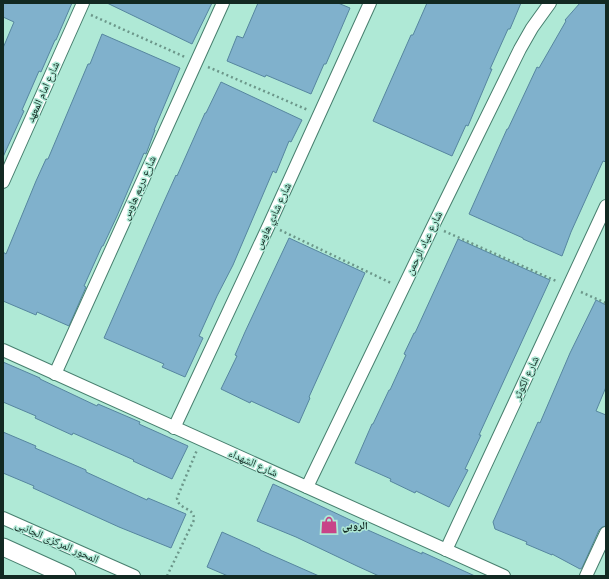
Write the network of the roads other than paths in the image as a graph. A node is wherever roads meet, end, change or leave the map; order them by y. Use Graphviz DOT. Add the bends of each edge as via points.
graph roads {
  1 [pos="83,3"];
  2 [pos="223,3"];
  3 [pos="370,3"];
  4 [pos="550,3"];
  5 [pos="3,182"];
  6 [pos="606,206"];
  7 [pos="3,350"];
  8 [pos="55,374"];
  9 [pos="174,428"];
  10 [pos="307,487"];
  11 [pos="3,518"];
  12 [pos="606,533"];
  13 [pos="3,547"];
  14 [pos="446,550"];
  15 [pos="67,576"];
  16 [pos="134,576"];
  17 [pos="504,576"];
  18 [pos="586,576"];
  1 -- 5 [label="street, شارع امام المعهد"];
  2 -- 8 [label="street, شارع دريم هاوس"];
  3 -- 9 [label="street, شارع شادي هاوس"];
  4 -- 10 [label="street, شارع عباد الرحمن" via="520,49"];
  6 -- 14 [label="street, شارع الكوثر"];
  7 -- 8 [label="street, شارع الشهداء"];
  8 -- 9 [label="street, شارع الشهداء"];
  9 -- 10 [label="street, شارع الشهداء"];
  10 -- 14 [label="street, شارع الشهداء"];
  11 -- 16 [label="street, المحور المركزى الجانبى"];
  12 -- 18 [label="street"];
  13 -- 15 [label="main road"];
  14 -- 17 [label="street, شارع الشهداء"];
}
